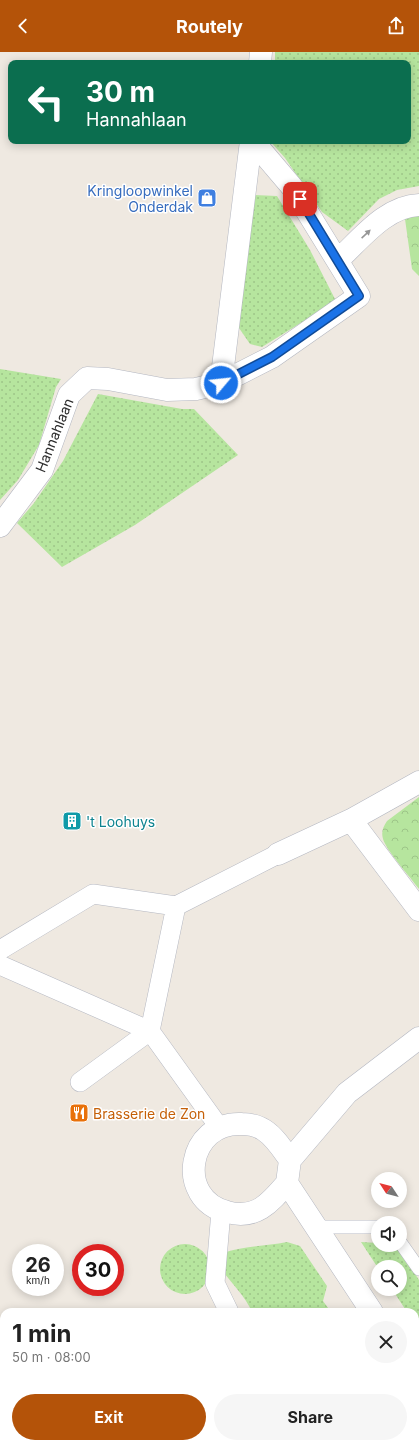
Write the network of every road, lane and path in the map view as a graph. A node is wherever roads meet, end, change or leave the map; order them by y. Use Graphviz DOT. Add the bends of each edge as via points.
graph roads {
  1 [pos="252,144"];
  2 [pos="255,144"];
  3 [pos="419,205"];
  4 [pos="338,260"];
  5 [pos="221,383"];
  6 [pos="0,526"];
  7 [pos="419,782"];
  8 [pos="350,820"];
  9 [pos="278,854"];
  10 [pos="176,906"];
  11 [pos="419,910"];
  12 [pos="0,950"];
  13 [pos="0,965"];
  14 [pos="150,1031"];
  15 [pos="419,1038"];
  16 [pos="80,1082"];
  17 [pos="219,1128"];
  18 [pos="290,1160"];
  19 [pos="287,1183"];
  20 [pos="221,1211"];
  21 [pos="317,1227"];
  22 [pos="371,1227"];
  23 [pos="407,1252"];
  24 [pos="419,1269"];
  25 [pos="227,1308"];
  26 [pos="369,1308"];
  1 -- 5 [label="street, Hannahlaan"];
  2 -- 4 [label="street, Hannahlaan" via="292,187"];
  4 -- 3 [label="street, one-way" via="387,215 410,205"];
  4 -- 5 [label="street, Hannahlaan" via="359,296 272,357"];
  5 -- 6 [label="street, Hannahlaan" via="196,389 167,390 108,379 87,378 68,395 42,470"];
  7 -- 8 [label="street"];
  8 -- 9 [label="street"];
  8 -- 11 [label="street"];
  9 -- 10 [label="street"];
  10 -- 12 [label="street" via="93,894"];
  10 -- 14 [label="street"];
  13 -- 14 [label="street"];
  14 -- 16 [label="street"];
  14 -- 17 [label="street"];
  15 -- 18 [label="street" via="347,1093"];
  17 -- 18 [label="street" via="234,1123 250,1124 264,1130"];
  17 -- 20 [label="street" via="206,1137 197,1150 193,1164 194,1178 200,1192 208,1203"];
  18 -- 19 [label="street"];
  19 -- 20 [label="street" via="263,1208 235,1215"];
  19 -- 21 [label="street"];
  20 -- 25 [label="street" via="215,1283"];
  21 -- 22 [label="lane"];
  21 -- 26 [label="street"];
  23 -- 24 [label="lane"];
}
